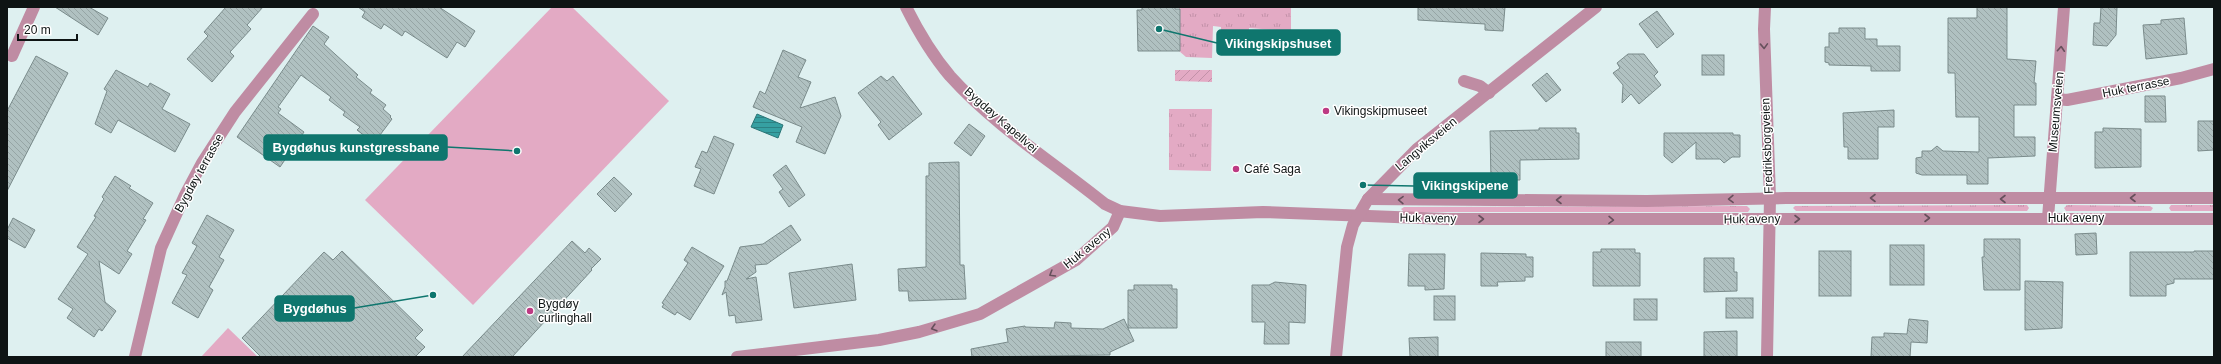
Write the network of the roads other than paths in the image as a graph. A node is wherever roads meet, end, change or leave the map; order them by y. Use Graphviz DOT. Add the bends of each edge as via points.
graph roads {
  1 [pos="34,7"];
  2 [pos="906,7"];
  3 [pos="1596,7"];
  4 [pos="1765,7"];
  5 [pos="2064,7"];
  6 [pos="313,14"];
  7 [pos="9,59"];
  8 [pos="2214,69"];
  9 [pos="1464,81"];
  10 [pos="1489,93"];
  11 [pos="2057,99"];
  12 [pos="1770,198"];
  13 [pos="2162,198"];
  14 [pos="2214,198"];
  15 [pos="1368,199"];
  16 [pos="2048,199"];
  17 [pos="1120,211"];
  18 [pos="1358,215"];
  19 [pos="1769,218"];
  20 [pos="2048,218"];
  21 [pos="2162,218"];
  22 [pos="2214,219"];
  23 [pos="135,357"];
  24 [pos="737,357"];
  25 [pos="1336,357"];
  26 [pos="1767,357"];
  1 -- 7 [label="street"];
  2 -- 17 [label="street, Bygdøy Kapellvei" via="918,30 950,76 991,116 1105,204"];
  3 -- 10 [label="street, Langviksveien"];
  4 -- 12 [label="street, Fredriksborgveien, one-way"];
  11 -- 5 [label="street, Museumsveien, one-way"];
  6 -- 23 [label="street, Bygdøy terrasse" via="235,112 185,195 161,248"];
  8 -- 11 [label="street, Huk terrasse" via="2120,90 2067,100"];
  9 -- 10 [label="street" via="1480,86"];
  10 -- 15 [label="street, Langviksveien" via="1417,149"];
  11 -- 16 [label="street, Museumsveien"];
  12 -- 15 [label="street, Huk aveny, one-way" via="1647,201"];
  16 -- 12 [label="street, Huk aveny, one-way"];
  12 -- 19 [label="street, Fredriksborgveien"];
  13 -- 14 [label="street, Huk aveny"];
  13 -- 16 [label="street, Huk aveny, one-way"];
  13 -- 21 [label="street"];
  15 -- 18 [label="street, Langviksveien"];
  16 -- 20 [label="street, Museumsveien"];
  17 -- 18 [label="street, Huk aveny" via="1160,216 1262,212"];
  17 -- 24 [label="street, Huk aveny, one-way" via="1113,227 1076,260 980,314 919,332 879,340"];
  18 -- 19 [label="street, Huk aveny, one-way" via="1447,219"];
  18 -- 25 [label="street, Langviksveien" via="1347,247"];
  19 -- 20 [label="street, Huk aveny, one-way"];
  19 -- 26 [label="street, Fredriksborgveien"];
  20 -- 21 [label="street, Huk aveny"];
  21 -- 22 [label="street, Huk aveny"];
}
